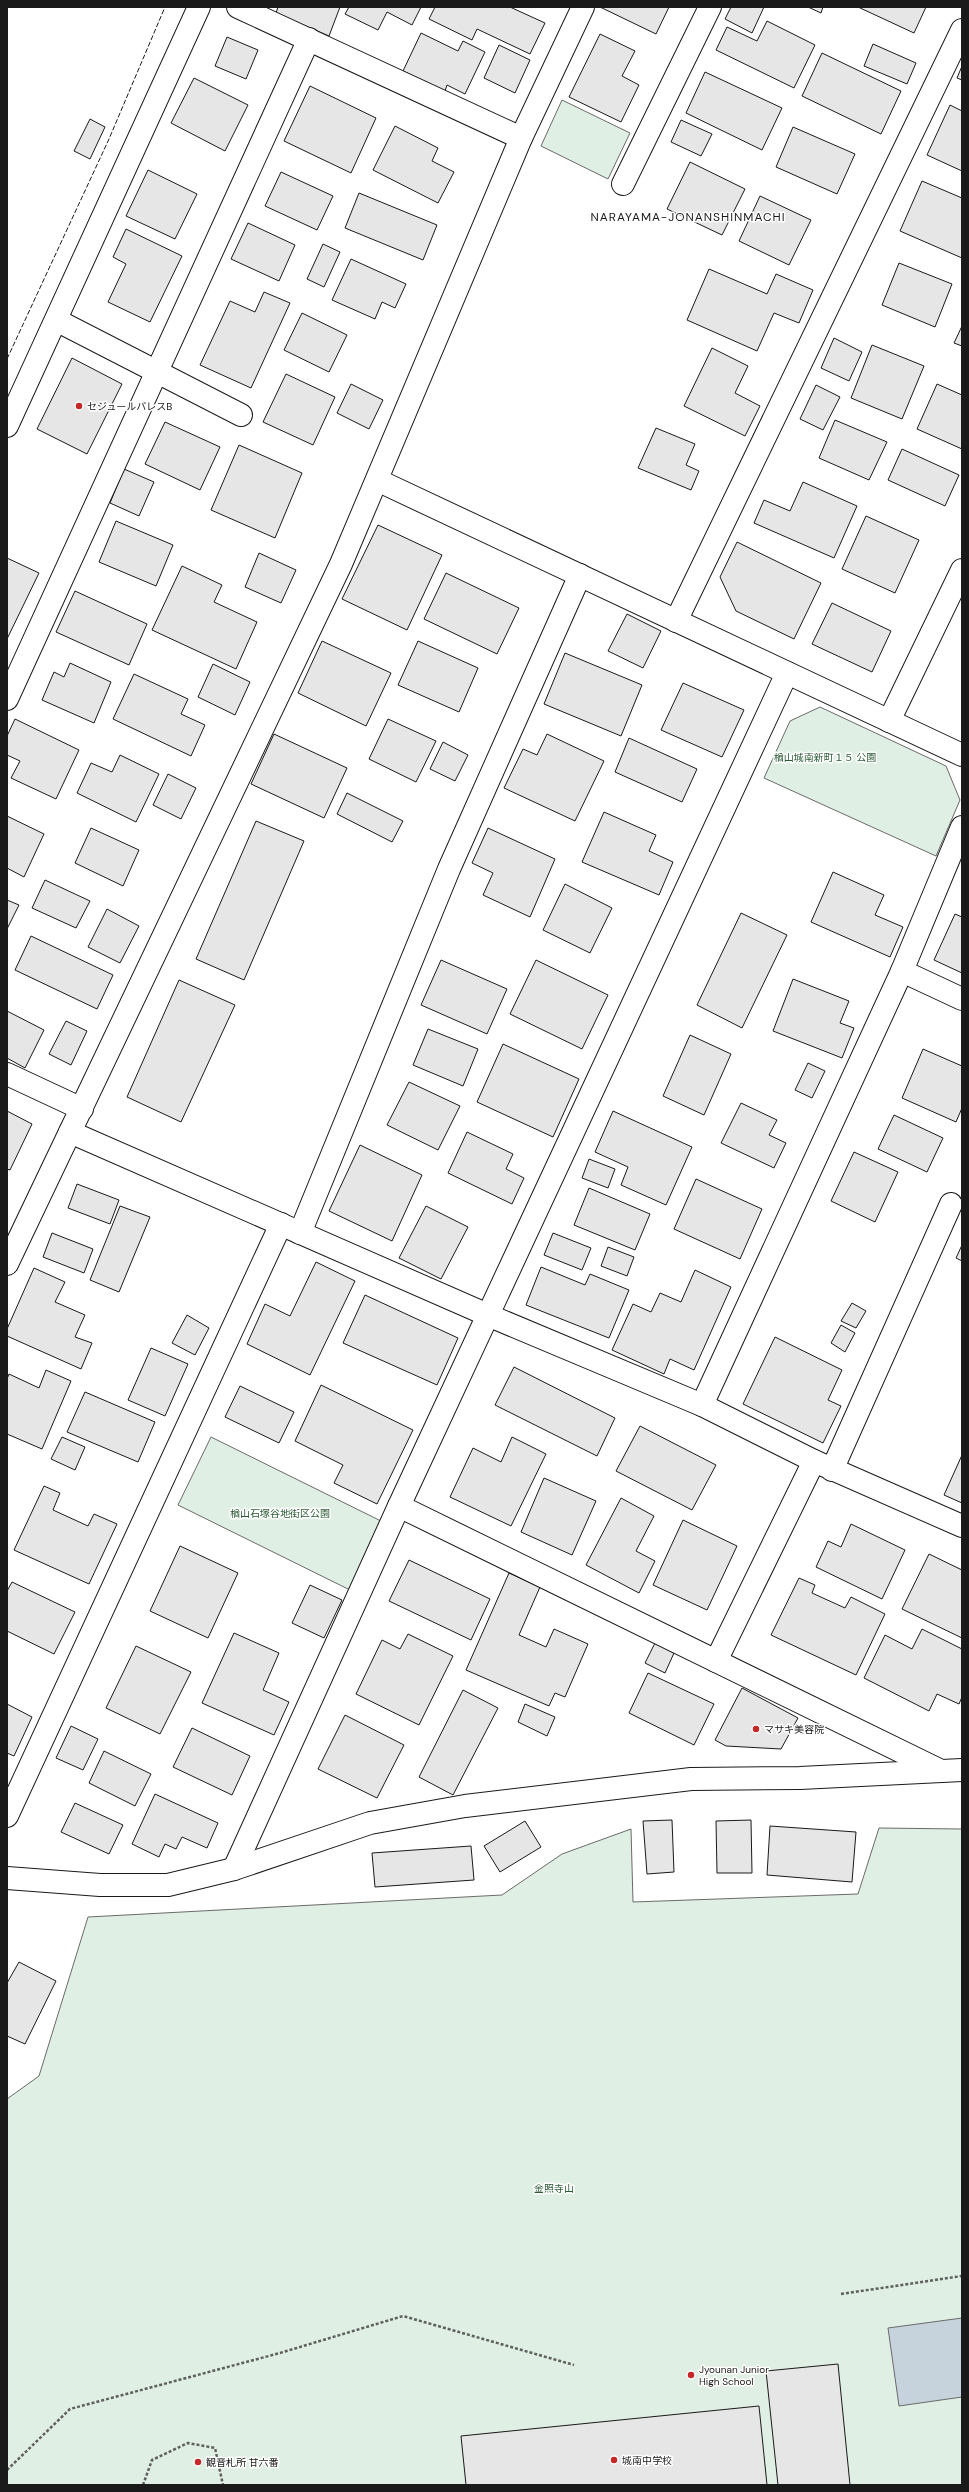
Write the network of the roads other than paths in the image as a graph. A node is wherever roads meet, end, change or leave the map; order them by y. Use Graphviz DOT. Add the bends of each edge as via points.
graph roads {
  1 [pos="199,7"];
  2 [pos="238,7"];
  3 [pos="583,7"];
  4 [pos="710,7"];
  5 [pos="962,30"];
  6 [pos="309,39"];
  7 [pos="521,138"];
  8 [pos="623,184"];
  9 [pos="56,320"];
  10 [pos="156,373"];
  11 [pos="241,415"];
  12 [pos="7,426"];
  13 [pos="377,480"];
  14 [pos="962,570"];
  15 [pos="580,575"];
  16 [pos="676,621"];
  17 [pos="787,673"];
  18 [pos="7,699"];
  19 [pos="889,721"];
  20 [pos="962,755"];
  21 [pos="962,827"];
  22 [pos="902,971"];
  23 [pos="962,999"];
  24 [pos="7,1074"];
  25 [pos="82,1109"];
  26 [pos="70,1132"];
  27 [pos="951,1204"];
  28 [pos="290,1228"];
  29 [pos="7,1264"];
  30 [pos="490,1316"];
  31 [pos="702,1405"];
  32 [pos="823,1466"];
  33 [pos="399,1506"];
  34 [pos="962,1526"];
  35 [pos="716,1661"];
  36 [pos="953,1772"];
  37 [pos="7,1816"];
  38 [pos="234,1869"];
  39 [pos="7,1878"];
  1 -- 9 [label="street"];
  2 -- 6 [label="street"];
  3 -- 7 [label="street"];
  4 -- 8 [label="street"];
  5 -- 16 [label="street"];
  6 -- 7 [label="street"];
  6 -- 10 [label="street"];
  7 -- 13 [label="street"];
  9 -- 10 [label="street"];
  9 -- 12 [label="street"];
  10 -- 11 [label="street"];
  10 -- 18 [label="street"];
  13 -- 15 [label="street"];
  13 -- 25 [label="street" via="341,564"];
  14 -- 19 [label="street"];
  15 -- 16 [label="street"];
  15 -- 28 [label="street"];
  16 -- 17 [label="street"];
  17 -- 19 [label="street"];
  17 -- 30 [label="street"];
  19 -- 20 [label="street"];
  21 -- 22 [label="street"];
  22 -- 23 [label="street"];
  22 -- 31 [label="street"];
  24 -- 25 [label="street"];
  25 -- 26 [label="street"];
  26 -- 28 [label="street"];
  26 -- 29 [label="street"];
  27 -- 32 [label="street"];
  28 -- 30 [label="street"];
  28 -- 37 [label="street"];
  30 -- 31 [label="street"];
  30 -- 33 [label="street"];
  31 -- 32 [label="street"];
  32 -- 34 [label="street"];
  32 -- 35 [label="street"];
  33 -- 35 [label="street"];
  33 -- 38 [label="street"];
  35 -- 36 [label="street"];
  36 -- 38 [label="street" via="691,1779 465,1806 370,1823"];
  38 -- 39 [label="street" via="168,1884 100,1885"];
}
